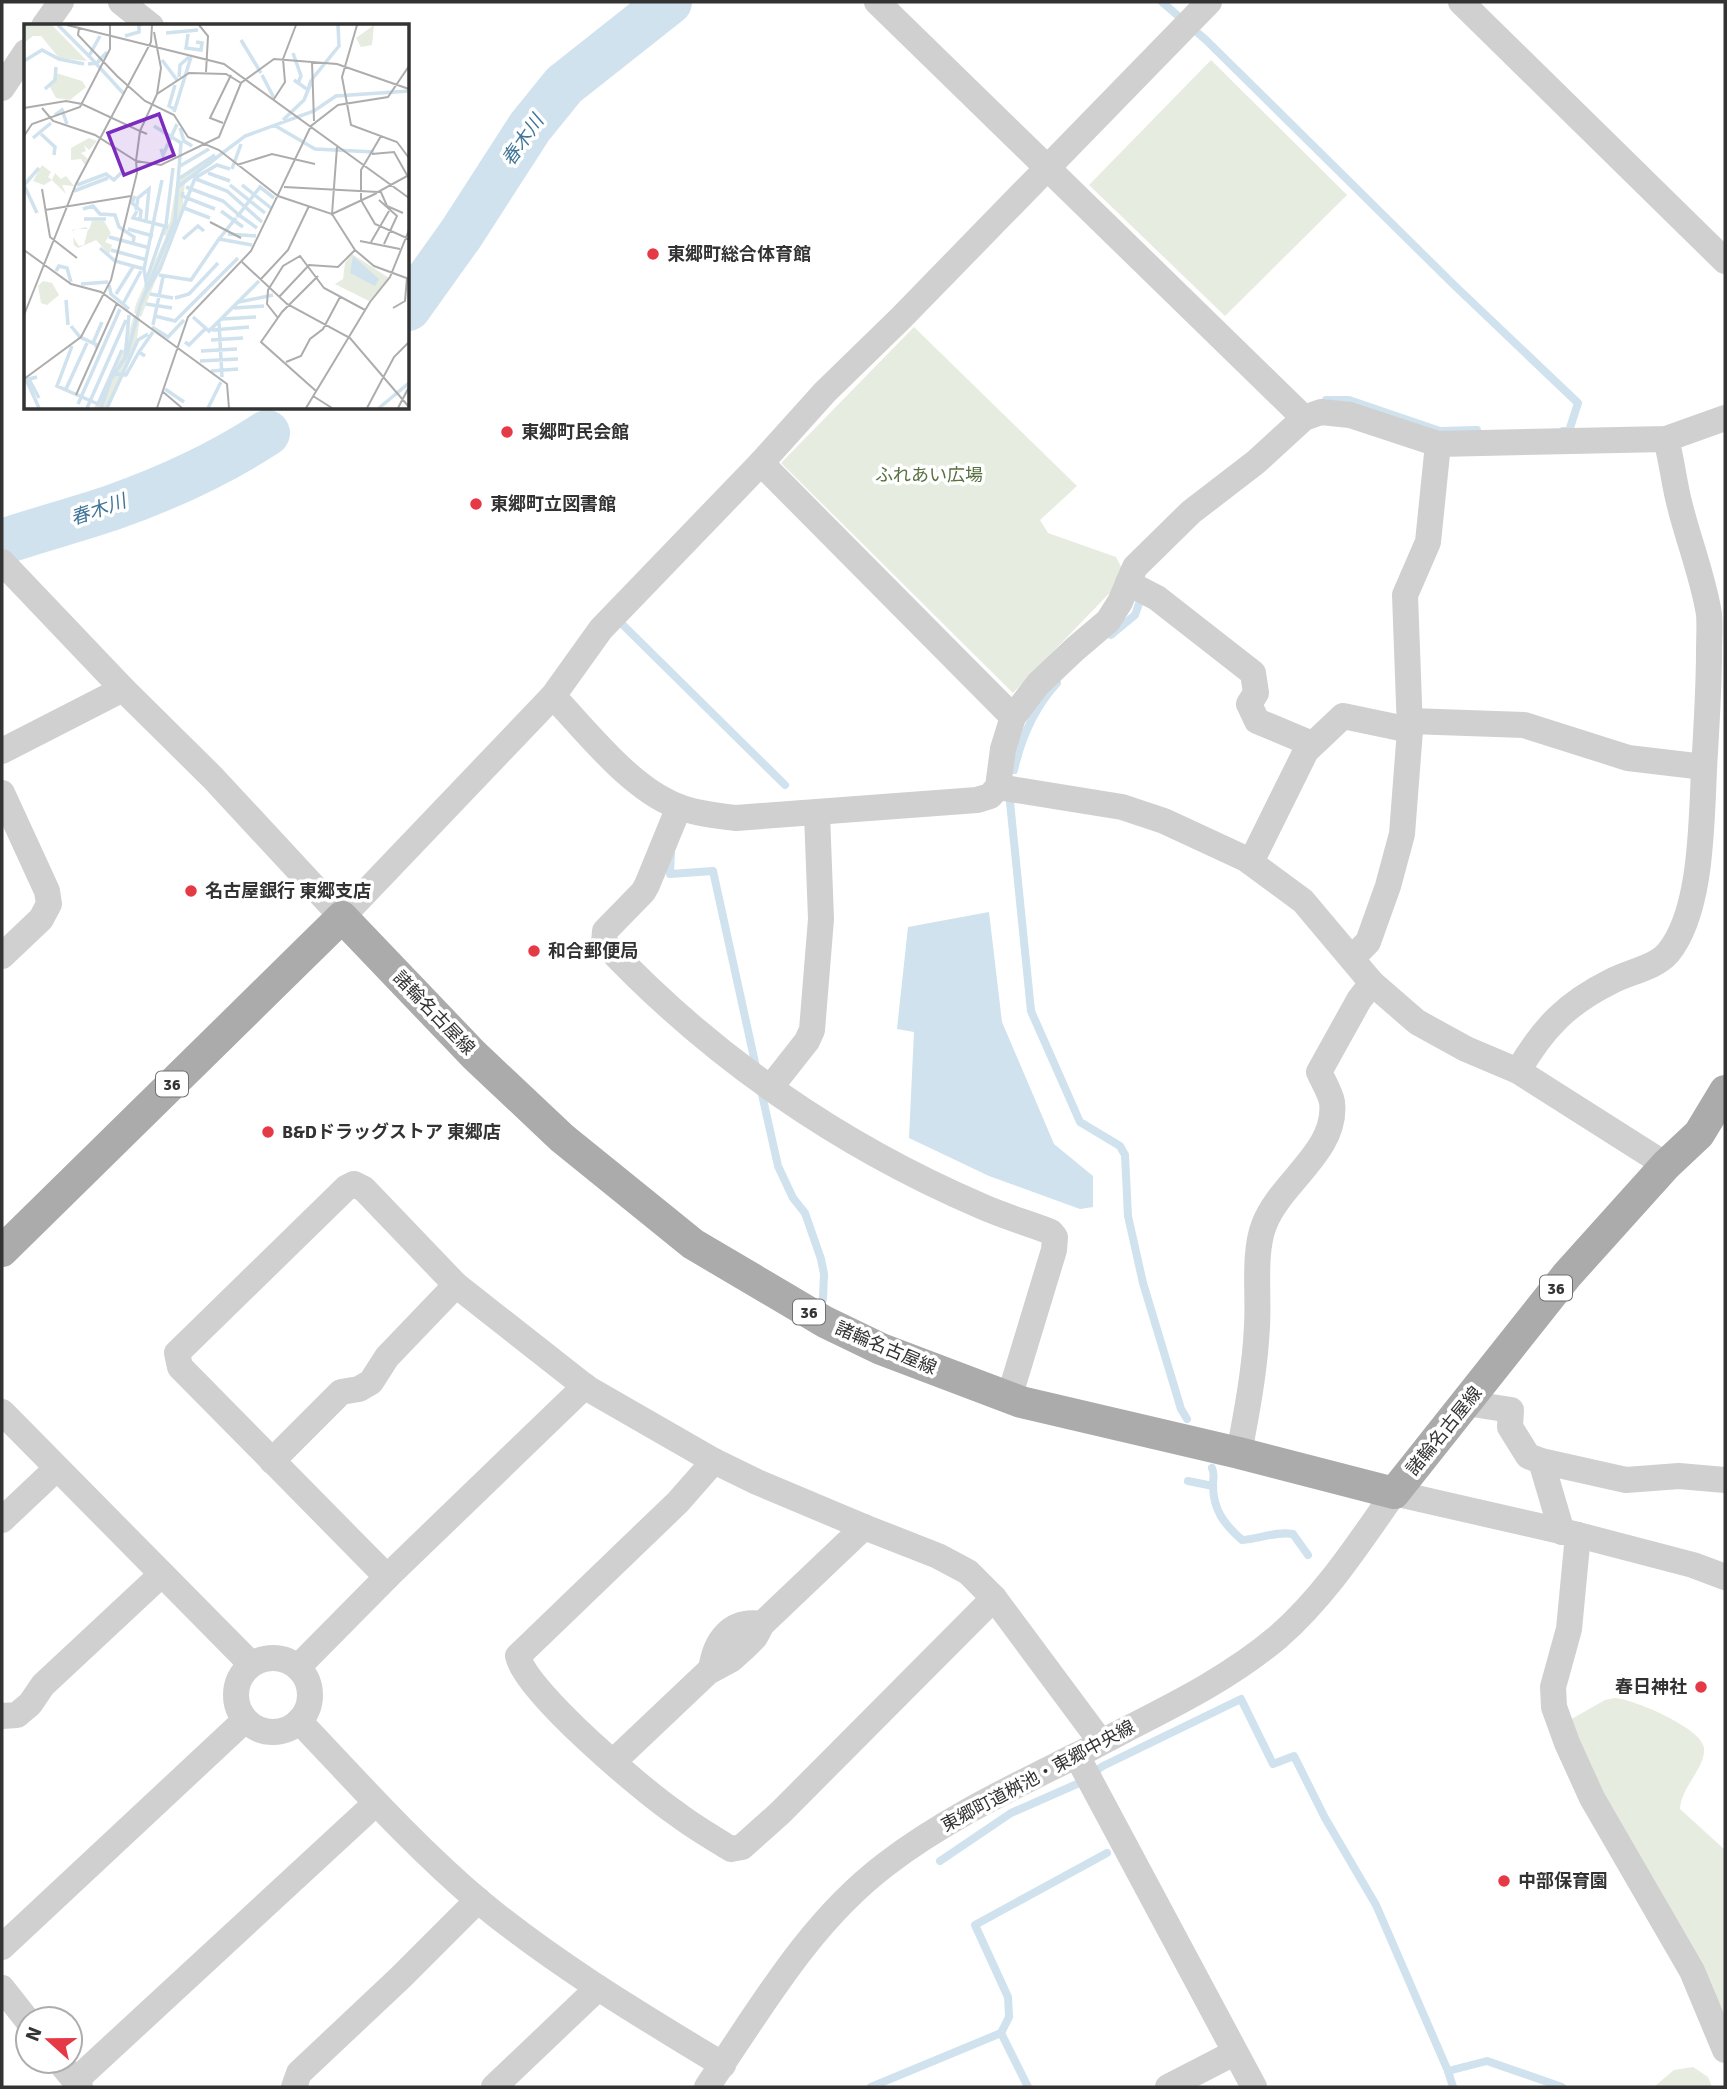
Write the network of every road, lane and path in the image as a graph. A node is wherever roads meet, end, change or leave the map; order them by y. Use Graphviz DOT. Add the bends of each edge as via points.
graph roads {
  1 [pos="61,2"];
  2 [pos="121,2"];
  3 [pos="877,2"];
  4 [pos="1209,2"];
  5 [pos="1461,2"];
  6 [pos="45,24"];
  7 [pos="149,24"];
  8 [pos="24,55"];
  9 [pos="2,88"];
  10 [pos="1046,168"];
  11 [pos="1725,261"];
  12 [pos="1304,418"];
  13 [pos="1725,418"];
  14 [pos="1666,439"];
  15 [pos="1438,444"];
  16 [pos="761,463"];
  17 [pos="2,563"];
  18 [pos="1128,583"];
  19 [pos="122,689"];
  20 [pos="553,696"];
  21 [pos="1013,717"];
  22 [pos="1410,726"];
  23 [pos="1312,744"];
  24 [pos="2,751"];
  25 [pos="1704,767"];
  26 [pos="998,787"];
  27 [pos="2,793"];
  28 [pos="679,807"];
  29 [pos="817,814"];
  30 [pos="1251,862"];
  31 [pos="342,917"];
  32 [pos="2,956"];
  33 [pos="1352,958"];
  34 [pos="1372,983"];
  35 [pos="1518,1071"];
  36 [pos="770,1088"];
  37 [pos="1725,1092"];
  38 [pos="1666,1165"];
  39 [pos="2,1251"];
  40 [pos="456,1285"];
  41 [pos="585,1386"];
  42 [pos="1009,1398"];
  43 [pos="1466,1403"];
  44 [pos="2,1412"];
  45 [pos="1239,1453"];
  46 [pos="272,1461"];
  47 [pos="714,1461"];
  48 [pos="1541,1461"];
  49 [pos="57,1469"];
  50 [pos="1725,1480"];
  51 [pos="1394,1493"];
  52 [pos="2,1520"];
  53 [pos="863,1527"];
  54 [pos="1570,1533"];
  55 [pos="162,1574"];
  56 [pos="387,1577"];
  57 [pos="1725,1577"];
  58 [pos="994,1598"];
  59 [pos="251,1664"];
  60 [pos="298,1667"];
  61 [pos="2,1715"];
  62 [pos="245,1720"];
  63 [pos="299,1721"];
  64 [pos="1101,1742"];
  65 [pos="1077,1756"];
  66 [pos="613,1762"];
  67 [pos="376,1803"];
  68 [pos="478,1900"];
  69 [pos="2,1947"];
  70 [pos="2,1988"];
  71 [pos="598,1988"];
  72 [pos="15,2005"];
  73 [pos="1725,2050"];
  74 [pos="1234,2053"];
  75 [pos="723,2064"];
  76 [pos="72,2076"];
  77 [pos="294,2087"];
  78 [pos="494,2087"];
  79 [pos="708,2087"];
  80 [pos="1168,2087"];
  81 [pos="1254,2087"];
  1 -- 6 [label="street"];
  2 -- 7 [label="street"];
  3 -- 10 [label="street"];
  4 -- 10 [label="street"];
  5 -- 11 [label="street"];
  8 -- 9 [label="street"];
  10 -- 12 [label="street"];
  10 -- 16 [label="street"];
  12 -- 15 [label="street" via="1321,412 1350,415"];
  12 -- 18 [label="street" via="1191,512 1135,567"];
  13 -- 14 [label="street"];
  14 -- 15 [label="street"];
  14 -- 25 [label="street" via="1709,615"];
  15 -- 22 [label="street" via="1428,542 1405,595"];
  16 -- 20 [label="street" via="601,629"];
  16 -- 21 [label="street"];
  17 -- 19 [label="street"];
  18 -- 21 [label="street" via="1108,621 1038,684"];
  18 -- 23 [label="street" via="1157,598 1253,673 1256,693 1250,704 1257,721"];
  19 -- 24 [label="street"];
  19 -- 31 [label="street" via="213,778"];
  20 -- 28 [label="street" via="614,761"];
  20 -- 31 [label="street"];
  21 -- 26 [label="street"];
  22 -- 23 [label="street" via="1343,716"];
  22 -- 25 [label="street" via="1524,724 1628,758"];
  22 -- 33 [label="street" via="1402,834 1367,942"];
  23 -- 30 [label="street"];
  25 -- 35 [label="street" via="1693,890 1676,943 1657,962 1612,981 1559,1014 1535,1041"];
  26 -- 29 [label="street" via="977,800"];
  26 -- 30 [label="street" via="1122,807 1164,821"];
  27 -- 32 [label="street" via="47,891 48,904 41,919"];
  28 -- 29 [label="street" via="736,818"];
  28 -- 36 [label="street" via="647,885 605,931 604,943 712,1045"];
  29 -- 36 [label="street" via="821,919 812,1030"];
  30 -- 33 [label="street" via="1303,901"];
  31 -- 39 [label="main road, 36"];
  31 -- 42 [label="main road, 諸輪名古屋線 / 36" via="521,1101 693,1244 825,1322 881,1349"];
  33 -- 34 [label="street"];
  34 -- 35 [label="street" via="1417,1023"];
  34 -- 45 [label="street" via="1319,1072 1332,1100 1331,1126 1264,1226 1257,1328"];
  35 -- 38 [label="street"];
  36 -- 42 [label="street" via="907,1172 1055,1237"];
  37 -- 38 [label="main road, 諸輪名古屋線 / 36" via="1699,1134"];
  38 -- 43 [label="main road, 諸輪名古屋線 / 36" via="1567,1275"];
  40 -- 41 [label="street"];
  40 -- 46 [label="street" via="387,1357 371,1382 341,1392"];
  40 -- 46 [label="street" via="364,1189 354,1184 345,1188 177,1353 180,1367"];
  41 -- 47 [label="street"];
  41 -- 56 [label="street"];
  42 -- 45 [label="main road, 諸輪名古屋線 / 36"];
  43 -- 48 [label="street" via="1511,1410 1510,1427 1528,1456"];
  43 -- 51 [label="main road, 諸輪名古屋線 / 36"];
  44 -- 49 [label="street"];
  45 -- 51 [label="main road, 諸輪名古屋線 / 36"];
  46 -- 56 [label="street"];
  47 -- 53 [label="street"];
  47 -- 66 [label="street" via="678,1502 518,1656 522,1670 555,1708"];
  48 -- 50 [label="street" via="1626,1480 1679,1476"];
  48 -- 54 [label="street"];
  49 -- 52 [label="street"];
  49 -- 55 [label="street"];
  51 -- 54 [label="street"];
  51 -- 64 [label="street, 東郷町道桝池・東郷中央線" via="1343,1566 1278,1637 1236,1669"];
  53 -- 58 [label="street" via="953,1563"];
  53 -- 66 [label="street" via="732,1659 711,1670"];
  54 -- 57 [label="street"];
  54 -- 73 [label="street" via="1569,1629 1553,1687 1554,1707 1592,1798 1692,1971"];
  55 -- 59 [label="street"];
  55 -- 61 [label="street" via="43,1685 30,1704 17,1715"];
  56 -- 60 [label="street"];
  58 -- 64 [label="street"];
  58 -- 66 [label="street" via="742,1847 731,1849 675,1813"];
  59 -- 60 [label="street" via="275,1657"];
  59 -- 62 [label="street" via="242,1673 235,1697"];
  60 -- 63 [label="street" via="309,1688 306,1711"];
  62 -- 63 [label="street" via="278,1732"];
  62 -- 69 [label="street"];
  63 -- 67 [label="street"];
  64 -- 65 [label="street, 東郷町道桝池・東郷中央線"];
  65 -- 74 [label="street"];
  65 -- 75 [label="street, 東郷町道桝池・東郷中央線" via="935,1830 857,1888 794,1957"];
  67 -- 68 [label="street"];
  67 -- 76 [label="street"];
  68 -- 71 [label="street"];
  68 -- 77 [label="street" via="299,2073"];
  70 -- 72 [label="street"];
  71 -- 75 [label="street"];
  71 -- 78 [label="street"];
  74 -- 80 [label="street"];
  74 -- 81 [label="street"];
  75 -- 79 [label="street, 東郷町道桝池・東郷中央線"];
}
